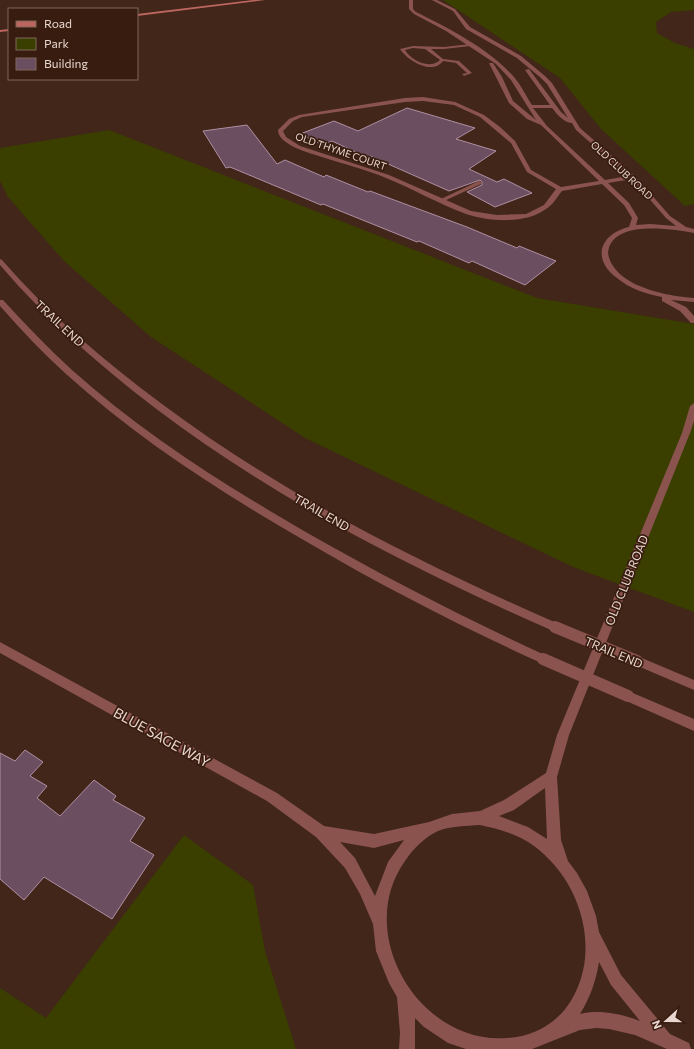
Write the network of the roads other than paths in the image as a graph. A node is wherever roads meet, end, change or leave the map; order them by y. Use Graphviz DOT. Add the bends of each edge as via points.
graph roads {
  1 [pos="263,0"];
  2 [pos="411,0"];
  3 [pos="434,0"];
  4 [pos="138,15"];
  5 [pos="489,41"];
  6 [pos="482,42"];
  7 [pos="472,44"];
  8 [pos="426,47"];
  9 [pos="508,52"];
  10 [pos="485,56"];
  11 [pos="442,60"];
  12 [pos="464,75"];
  13 [pos="555,106"];
  14 [pos="530,107"];
  15 [pos="545,127"];
  16 [pos="578,130"];
  17 [pos="633,177"];
  18 [pos="604,181"];
  19 [pos="479,183"];
  20 [pos="560,189"];
  21 [pos="442,200"];
  22 [pos="683,228"];
  23 [pos="632,229"];
  24 [pos="694,231"];
  25 [pos="0,261"];
  26 [pos="656,294"];
  27 [pos="694,300"];
  28 [pos="0,302"];
  29 [pos="694,321"];
  30 [pos="694,406"];
  31 [pos="0,647"];
  32 [pos="694,685"];
  33 [pos="694,726"];
  34 [pos="551,777"];
  35 [pos="480,818"];
  36 [pos="435,826"];
  37 [pos="321,832"];
  38 [pos="563,864"];
  39 [pos="380,924"];
  40 [pos="593,934"];
  41 [pos="405,997"];
  42 [pos="664,1038"];
  43 [pos="541,1039"];
  44 [pos="407,1049"];
  45 [pos="493,1049"];
  46 [pos="683,1049"];
  1 -- 4 [label="main road"];
  2 -- 7 [label="street, OLD CLUB ROAD" via="411,9 415,13"];
  3 -- 5 [label="street, OLD CLUB ROAD" via="454,10 468,28"];
  5 -- 6 [label="street"];
  5 -- 9 [label="street, OLD CLUB ROAD"];
  7 -- 8 [label="lane" via="444,48"];
  7 -- 10 [label="street, OLD CLUB ROAD"];
  8 -- 11 [label="lane"];
  8 -- 11 [label="lane" via="402,49 420,64 436,65"];
  9 -- 13 [label="street, OLD CLUB ROAD" via="529,72"];
  9 -- 16 [label="street, OLD CLUB ROAD" via="549,83"];
  10 -- 14 [label="street, OLD CLUB ROAD" via="498,63 513,79"];
  10 -- 15 [label="street, OLD CLUB ROAD" via="500,77 511,102 529,118"];
  11 -- 12 [label="lane" via="457,62 470,73"];
  13 -- 14 [label="street"];
  13 -- 16 [label="street, OLD CLUB ROAD"];
  14 -- 15 [label="street, OLD CLUB ROAD"];
  15 -- 18 [label="street, OLD CLUB ROAD"];
  16 -- 17 [label="street, OLD CLUB ROAD"];
  17 -- 18 [label="street"];
  17 -- 22 [label="street, OLD CLUB ROAD" via="668,217"];
  18 -- 20 [label="street"];
  18 -- 23 [label="street, OLD CLUB ROAD" via="633,213 635,218"];
  19 -- 21 [label="lane"];
  20 -- 21 [label="street, OLD THYME COURT" via="544,208 533,214 505,218 469,213"];
  20 -- 21 [label="street, OLD THYME COURT" via="529,171 513,142 498,128 482,116 455,104 424,99 398,101 301,116 291,120 280,131 282,136 298,147 367,168"];
  22 -- 23 [label="street" via="658,226"];
  22 -- 24 [label="street"];
  23 -- 26 [label="street" via="620,233 608,242 605,247 605,258 614,273"];
  25 -- 32 [label="street, TRAIL END, bridge" via="43,308 106,366 177,421 265,480 371,540 504,605"];
  26 -- 27 [label="street"];
  26 -- 29 [label="street" via="683,309"];
  28 -- 33 [label="street, bridge" via="42,348 76,378 148,436 243,501 360,568 473,628"];
  30 -- 34 [label="street, OLD CLUB ROAD" via="661,496 563,735"];
  31 -- 37 [label="street, BLUE SAGE WAY" via="272,797"];
  34 -- 35 [label="street" via="514,803"];
  34 -- 38 [label="street, OLD CLUB ROAD" via="554,840"];
  35 -- 36 [label="street, BLUE SAGE WAY" via="457,820"];
  35 -- 38 [label="street" via="526,832 546,846"];
  36 -- 37 [label="street, BLUE SAGE WAY" via="374,841"];
  36 -- 39 [label="street" via="416,839 400,856 388,877 382,899"];
  37 -- 39 [label="street, BLUE SAGE WAY" via="350,863 365,888"];
  38 -- 40 [label="street" via="577,884 587,908"];
  39 -- 41 [label="street" via="389,967"];
  40 -- 42 [label="street" via="616,980"];
  40 -- 43 [label="street" via="593,960 587,984 576,1007 561,1025"];
  41 -- 44 [label="street"];
  41 -- 45 [label="street" via="422,1017 444,1033 468,1044"];
  42 -- 43 [label="street" via="615,1020 582,1022"];
  42 -- 46 [label="street"];
  43 -- 45 [label="street" via="518,1047"];
}
